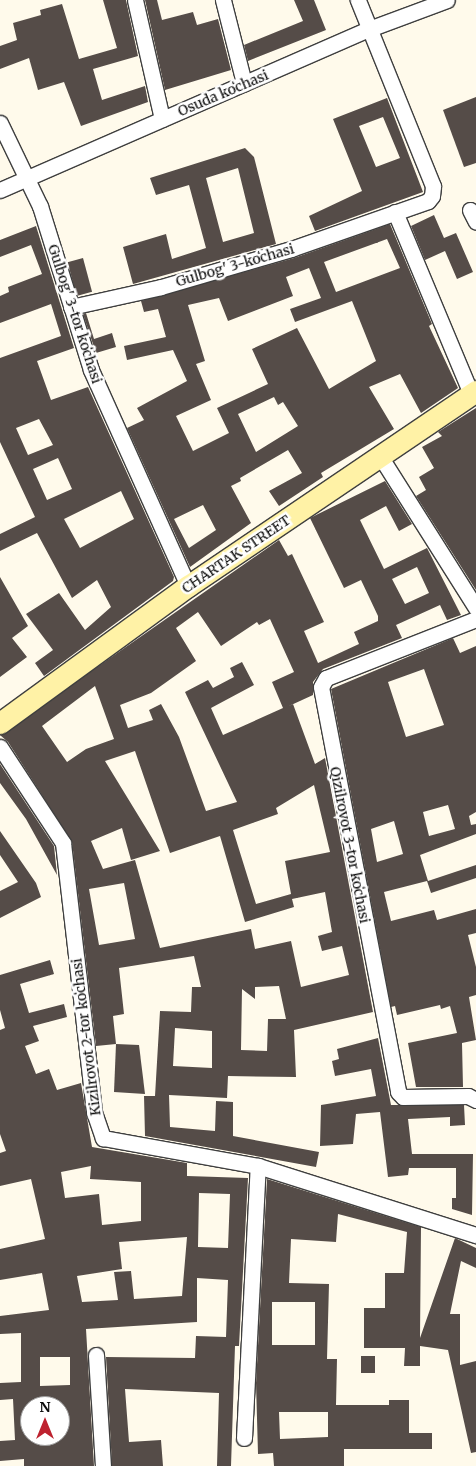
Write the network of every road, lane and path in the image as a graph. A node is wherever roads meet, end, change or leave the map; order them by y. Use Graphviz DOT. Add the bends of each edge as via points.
graph roads {
  1 [pos="135,0"];
  2 [pos="223,0"];
  3 [pos="358,0"];
  4 [pos="447,0"];
  5 [pos="370,30"];
  6 [pos="244,83"];
  7 [pos="162,119"];
  8 [pos="0,123"];
  9 [pos="24,178"];
  10 [pos="0,190"];
  11 [pos="395,212"];
  12 [pos="72,307"];
  13 [pos="473,393"];
  14 [pos="380,456"];
  15 [pos="188,586"];
  16 [pos="476,608"];
  17 [pos="476,619"];
  18 [pos="0,723"];
  19 [pos="0,747"];
  20 [pos="476,1100"];
  21 [pos="258,1166"];
  22 [pos="476,1236"];
  23 [pos="96,1355"];
  24 [pos="244,1438"];
  25 [pos="103,1466"];
  1 -- 7 [label="street"];
  2 -- 6 [label="street"];
  3 -- 5 [label="street"];
  4 -- 5 [label="street, Osuda koʻchasi"];
  5 -- 6 [label="street, Osuda koʻchasi"];
  5 -- 11 [label="street, Gulbog' 3-koʻchasi" via="434,190 428,201"];
  6 -- 7 [label="street, Osuda koʻchasi"];
  7 -- 9 [label="street, Osuda koʻchasi"];
  8 -- 9 [label="street, Gulbog' 3-tor koʻchasi"];
  9 -- 10 [label="street, Osuda koʻchasi"];
  9 -- 12 [label="street, Gulbog' 3-tor koʻchasi" via="40,206"];
  11 -- 12 [label="street, Gulbog' 3-koʻchasi" via="291,250 161,287"];
  11 -- 13 [label="street"];
  12 -- 15 [label="street, Gulbog' 3-tor koʻchasi" via="91,370"];
  13 -- 14 [label="main road, CHARTAK STREET"];
  14 -- 15 [label="main road, CHARTAK STREET"];
  14 -- 16 [label="street"];
  15 -- 18 [label="main road, CHARTAK STREET"];
  17 -- 20 [label="street, Qizilrovot 3-tor koʻchasi" via="326,678 321,687 398,1092 402,1097 468,1096"];
  19 -- 21 [label="street, Kizilrovot 2-tor koʻchasi" via="63,843 99,1134 111,1141"];
  21 -- 22 [label="street, Kizilrovot 2-tor koʻchasi"];
  21 -- 24 [label="street"];
  23 -- 25 [label="street"];
}
